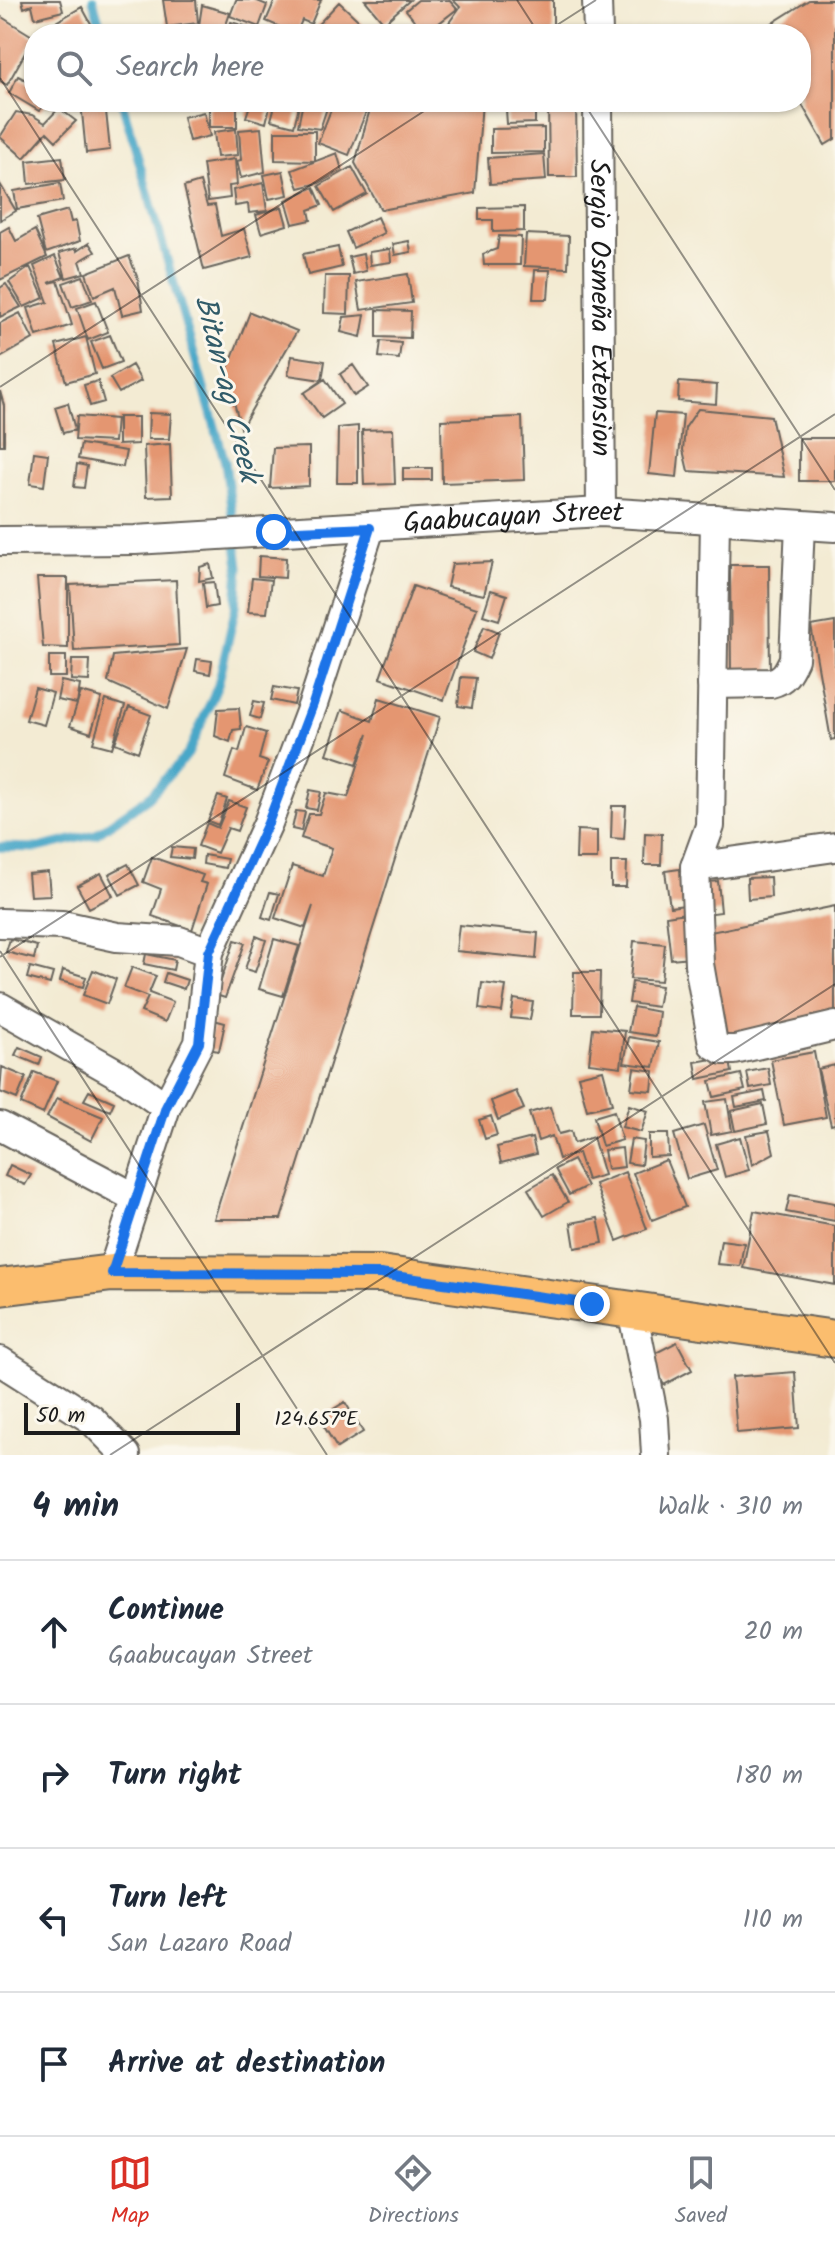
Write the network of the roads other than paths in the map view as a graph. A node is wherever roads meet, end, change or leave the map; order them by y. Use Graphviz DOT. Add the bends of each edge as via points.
graph roads {
  1 [pos="597,0"];
  2 [pos="598,24"];
  3 [pos="598,112"];
  4 [pos="601,512"];
  5 [pos="715,519"];
  6 [pos="800,525"];
  7 [pos="835,527"];
  8 [pos="370,528"];
  9 [pos="0,541"];
  10 [pos="712,684"];
  11 [pos="835,847"];
  12 [pos="695,867"];
  13 [pos="0,923"];
  14 [pos="209,952"];
  15 [pos="0,1007"];
  16 [pos="835,1026"];
  17 [pos="166,1107"];
  18 [pos="0,1126"];
  19 [pos="136,1198"];
  20 [pos="112,1273"];
  21 [pos="0,1287"];
  22 [pos="632,1309"];
  23 [pos="835,1339"];
  24 [pos="0,1361"];
  25 [pos="126,1455"];
  26 [pos="656,1455"];
  1 -- 2 [label="street"];
  3 -- 4 [label="street, Sergio Osmeña Extension"];
  4 -- 5 [label="street, Gaabucayan Street"];
  4 -- 8 [label="street, Gaabucayan Street"];
  5 -- 6 [label="street, Gaabucayan Street"];
  5 -- 10 [label="street"];
  6 -- 7 [label="street, Gaabucayan Street"];
  6 -- 10 [label="street" via="794,659 788,672 771,683"];
  8 -- 9 [label="street, Gaabucayan Street"];
  8 -- 14 [label="street" via="268,823"];
  10 -- 12 [label="street" via="710,826"];
  11 -- 12 [label="street"];
  12 -- 16 [label="street" via="699,964 713,1044 735,1050"];
  13 -- 14 [label="street" via="62,925 117,937 179,941"];
  14 -- 17 [label="street" via="199,1043"];
  15 -- 17 [label="street"];
  17 -- 19 [label="street"];
  18 -- 19 [label="street"];
  19 -- 20 [label="street"];
  20 -- 21 [label="main road"];
  20 -- 22 [label="main road" via="380,1274"];
  22 -- 23 [label="main road"];
  22 -- 26 [label="street"];
  24 -- 25 [label="street" via="91,1419"];
}
